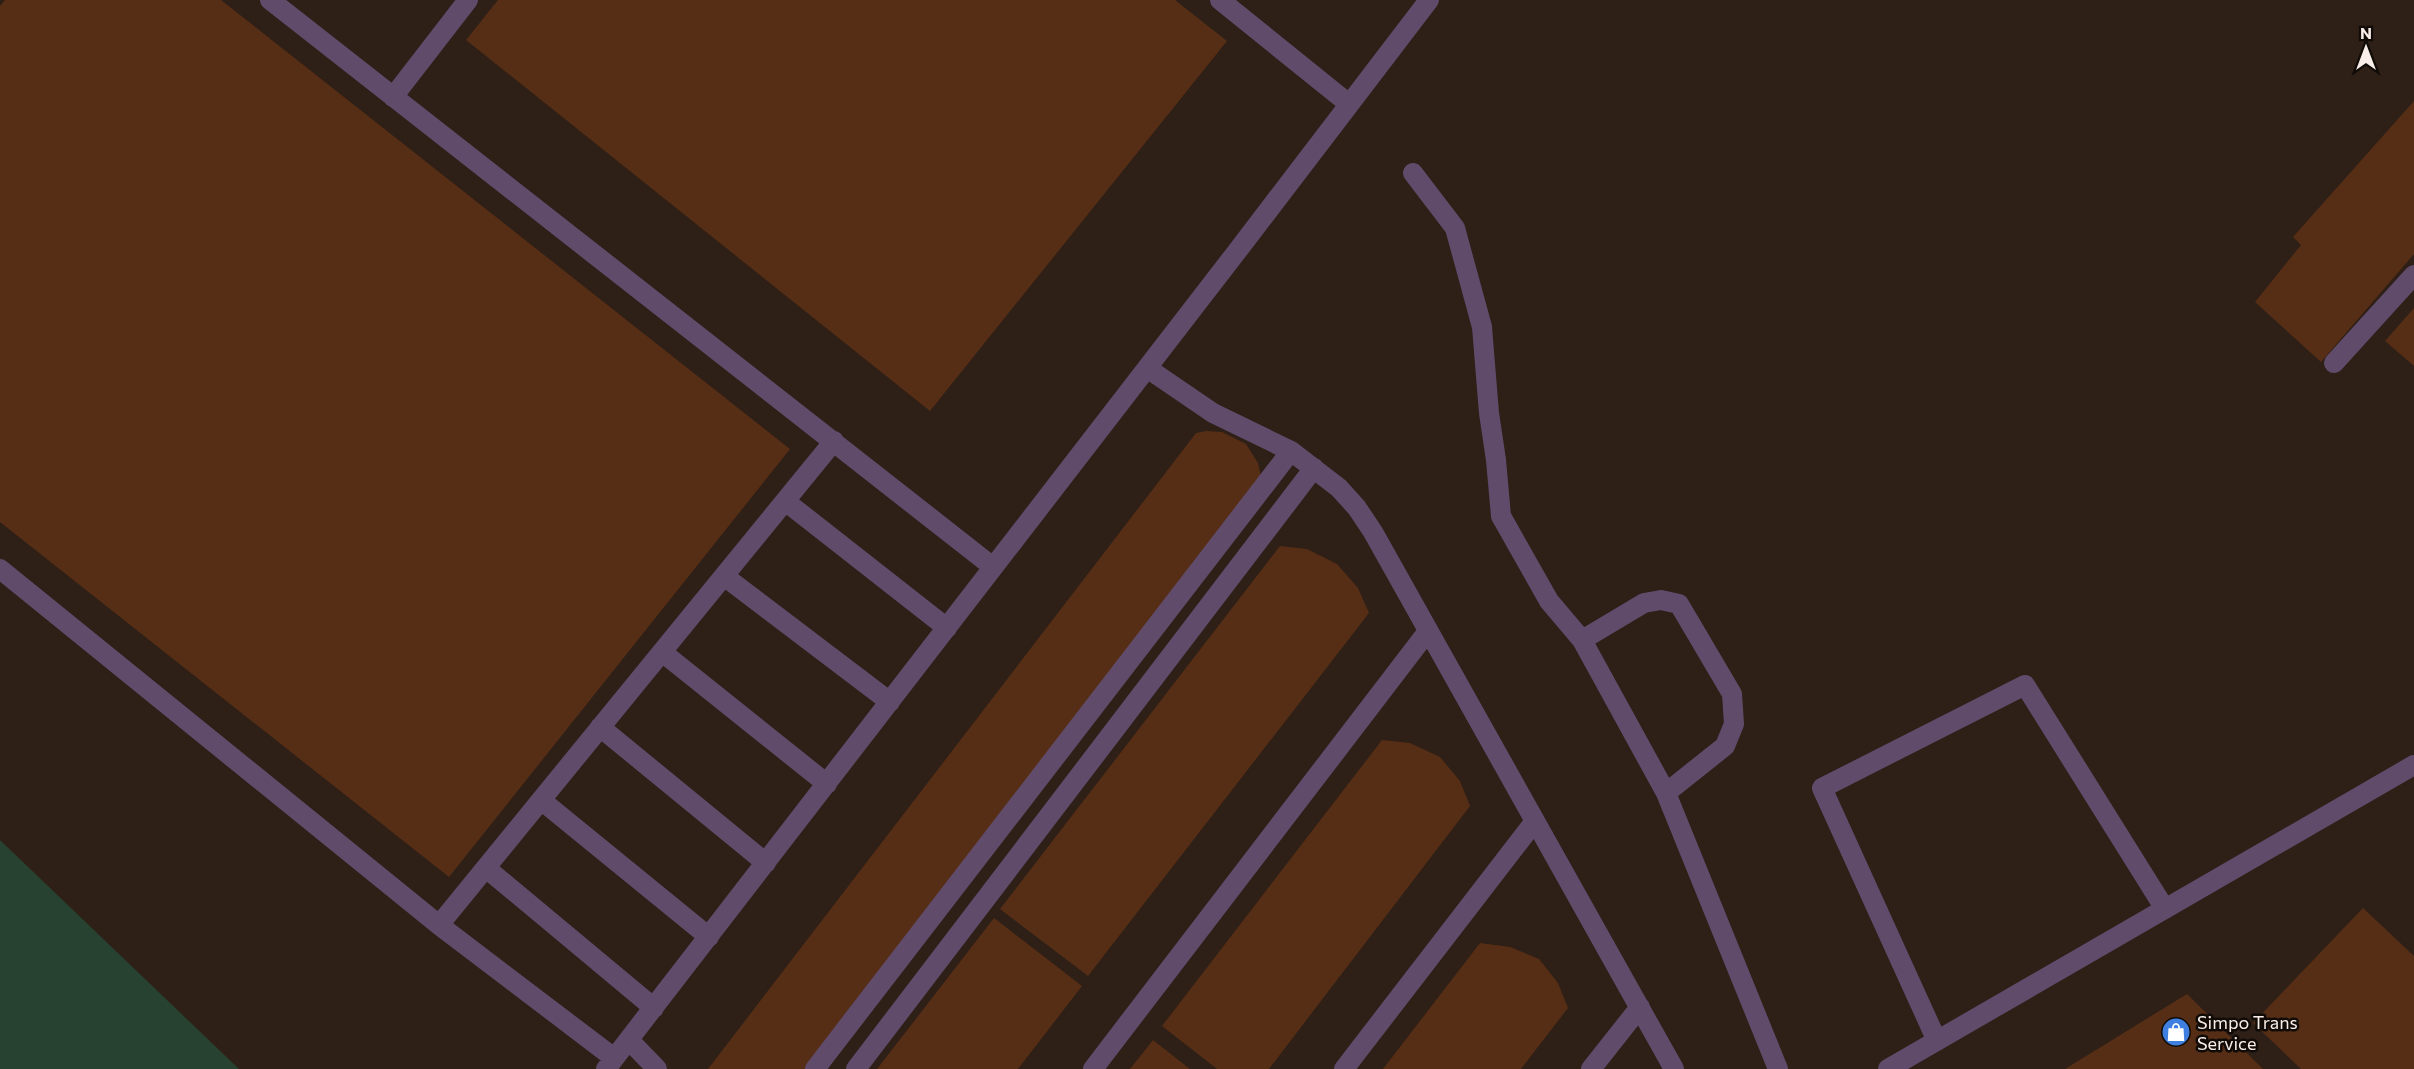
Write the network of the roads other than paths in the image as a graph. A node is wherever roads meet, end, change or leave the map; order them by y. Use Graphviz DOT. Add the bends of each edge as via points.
graph roads {
  1 [pos="270,0"];
  2 [pos="468,0"];
  3 [pos="1220,0"];
  4 [pos="1429,0"];
  5 [pos="393,97"];
  6 [pos="1349,104"];
  7 [pos="1413,173"];
  8 [pos="2414,276"];
  9 [pos="2334,363"];
  10 [pos="1147,368"];
  11 [pos="834,441"];
  12 [pos="1291,451"];
  13 [pos="1314,468"];
  14 [pos="785,501"];
  15 [pos="993,567"];
  16 [pos="0,569"];
  17 [pos="724,576"];
  18 [pos="947,628"];
  19 [pos="1428,631"];
  20 [pos="1582,640"];
  21 [pos="662,652"];
  22 [pos="890,702"];
  23 [pos="600,727"];
  24 [pos="2414,765"];
  25 [pos="827,784"];
  26 [pos="1666,793"];
  27 [pos="541,800"];
  28 [pos="1535,821"];
  29 [pos="766,863"];
  30 [pos="486,868"];
  31 [pos="2165,909"];
  32 [pos="439,925"];
  33 [pos="709,937"];
  34 [pos="1640,1007"];
  35 [pos="654,1008"];
  36 [pos="629,1040"];
  37 [pos="1937,1041"];
  38 [pos="610,1064"];
  39 [pos="657,1069"];
  40 [pos="815,1069"];
  41 [pos="856,1069"];
  42 [pos="1093,1069"];
  43 [pos="1344,1069"];
  44 [pos="1591,1069"];
  45 [pos="1674,1069"];
  46 [pos="1778,1069"];
  47 [pos="1888,1069"];
  1 -- 5 [label="lane"];
  2 -- 5 [label="lane"];
  3 -- 6 [label="lane"];
  4 -- 6 [label="lane"];
  5 -- 11 [label="lane"];
  6 -- 10 [label="lane"];
  7 -- 20 [label="lane" via="1455,228 1482,327 1501,516 1550,601"];
  8 -- 9 [label="lane"];
  10 -- 12 [label="lane" via="1213,413"];
  10 -- 15 [label="lane"];
  11 -- 14 [label="lane"];
  11 -- 15 [label="lane"];
  12 -- 13 [label="lane"];
  12 -- 40 [label="lane"];
  13 -- 19 [label="lane" via="1357,508"];
  13 -- 41 [label="lane"];
  14 -- 17 [label="lane"];
  14 -- 18 [label="lane"];
  15 -- 18 [label="lane"];
  16 -- 32 [label="lane"];
  17 -- 21 [label="lane"];
  17 -- 22 [label="lane"];
  18 -- 22 [label="lane"];
  19 -- 28 [label="lane"];
  19 -- 42 [label="lane"];
  20 -- 26 [label="lane"];
  20 -- 26 [label="lane" via="1644,603 1661,600 1679,604 1732,694 1734,724 1725,746"];
  21 -- 23 [label="lane"];
  21 -- 25 [label="lane"];
  22 -- 25 [label="lane"];
  23 -- 27 [label="lane"];
  23 -- 29 [label="lane"];
  24 -- 31 [label="lane"];
  25 -- 29 [label="lane"];
  26 -- 46 [label="lane"];
  27 -- 30 [label="lane"];
  27 -- 33 [label="lane"];
  28 -- 34 [label="lane"];
  28 -- 43 [label="lane"];
  29 -- 33 [label="lane"];
  30 -- 32 [label="lane"];
  30 -- 35 [label="lane"];
  31 -- 37 [label="lane"];
  31 -- 37 [label="lane" via="2025,685 1822,788"];
  32 -- 38 [label="lane"];
  33 -- 35 [label="lane"];
  34 -- 44 [label="lane"];
  34 -- 45 [label="lane"];
  35 -- 36 [label="lane"];
  36 -- 38 [label="lane"];
  36 -- 39 [label="lane"];
  37 -- 47 [label="lane"];
}
